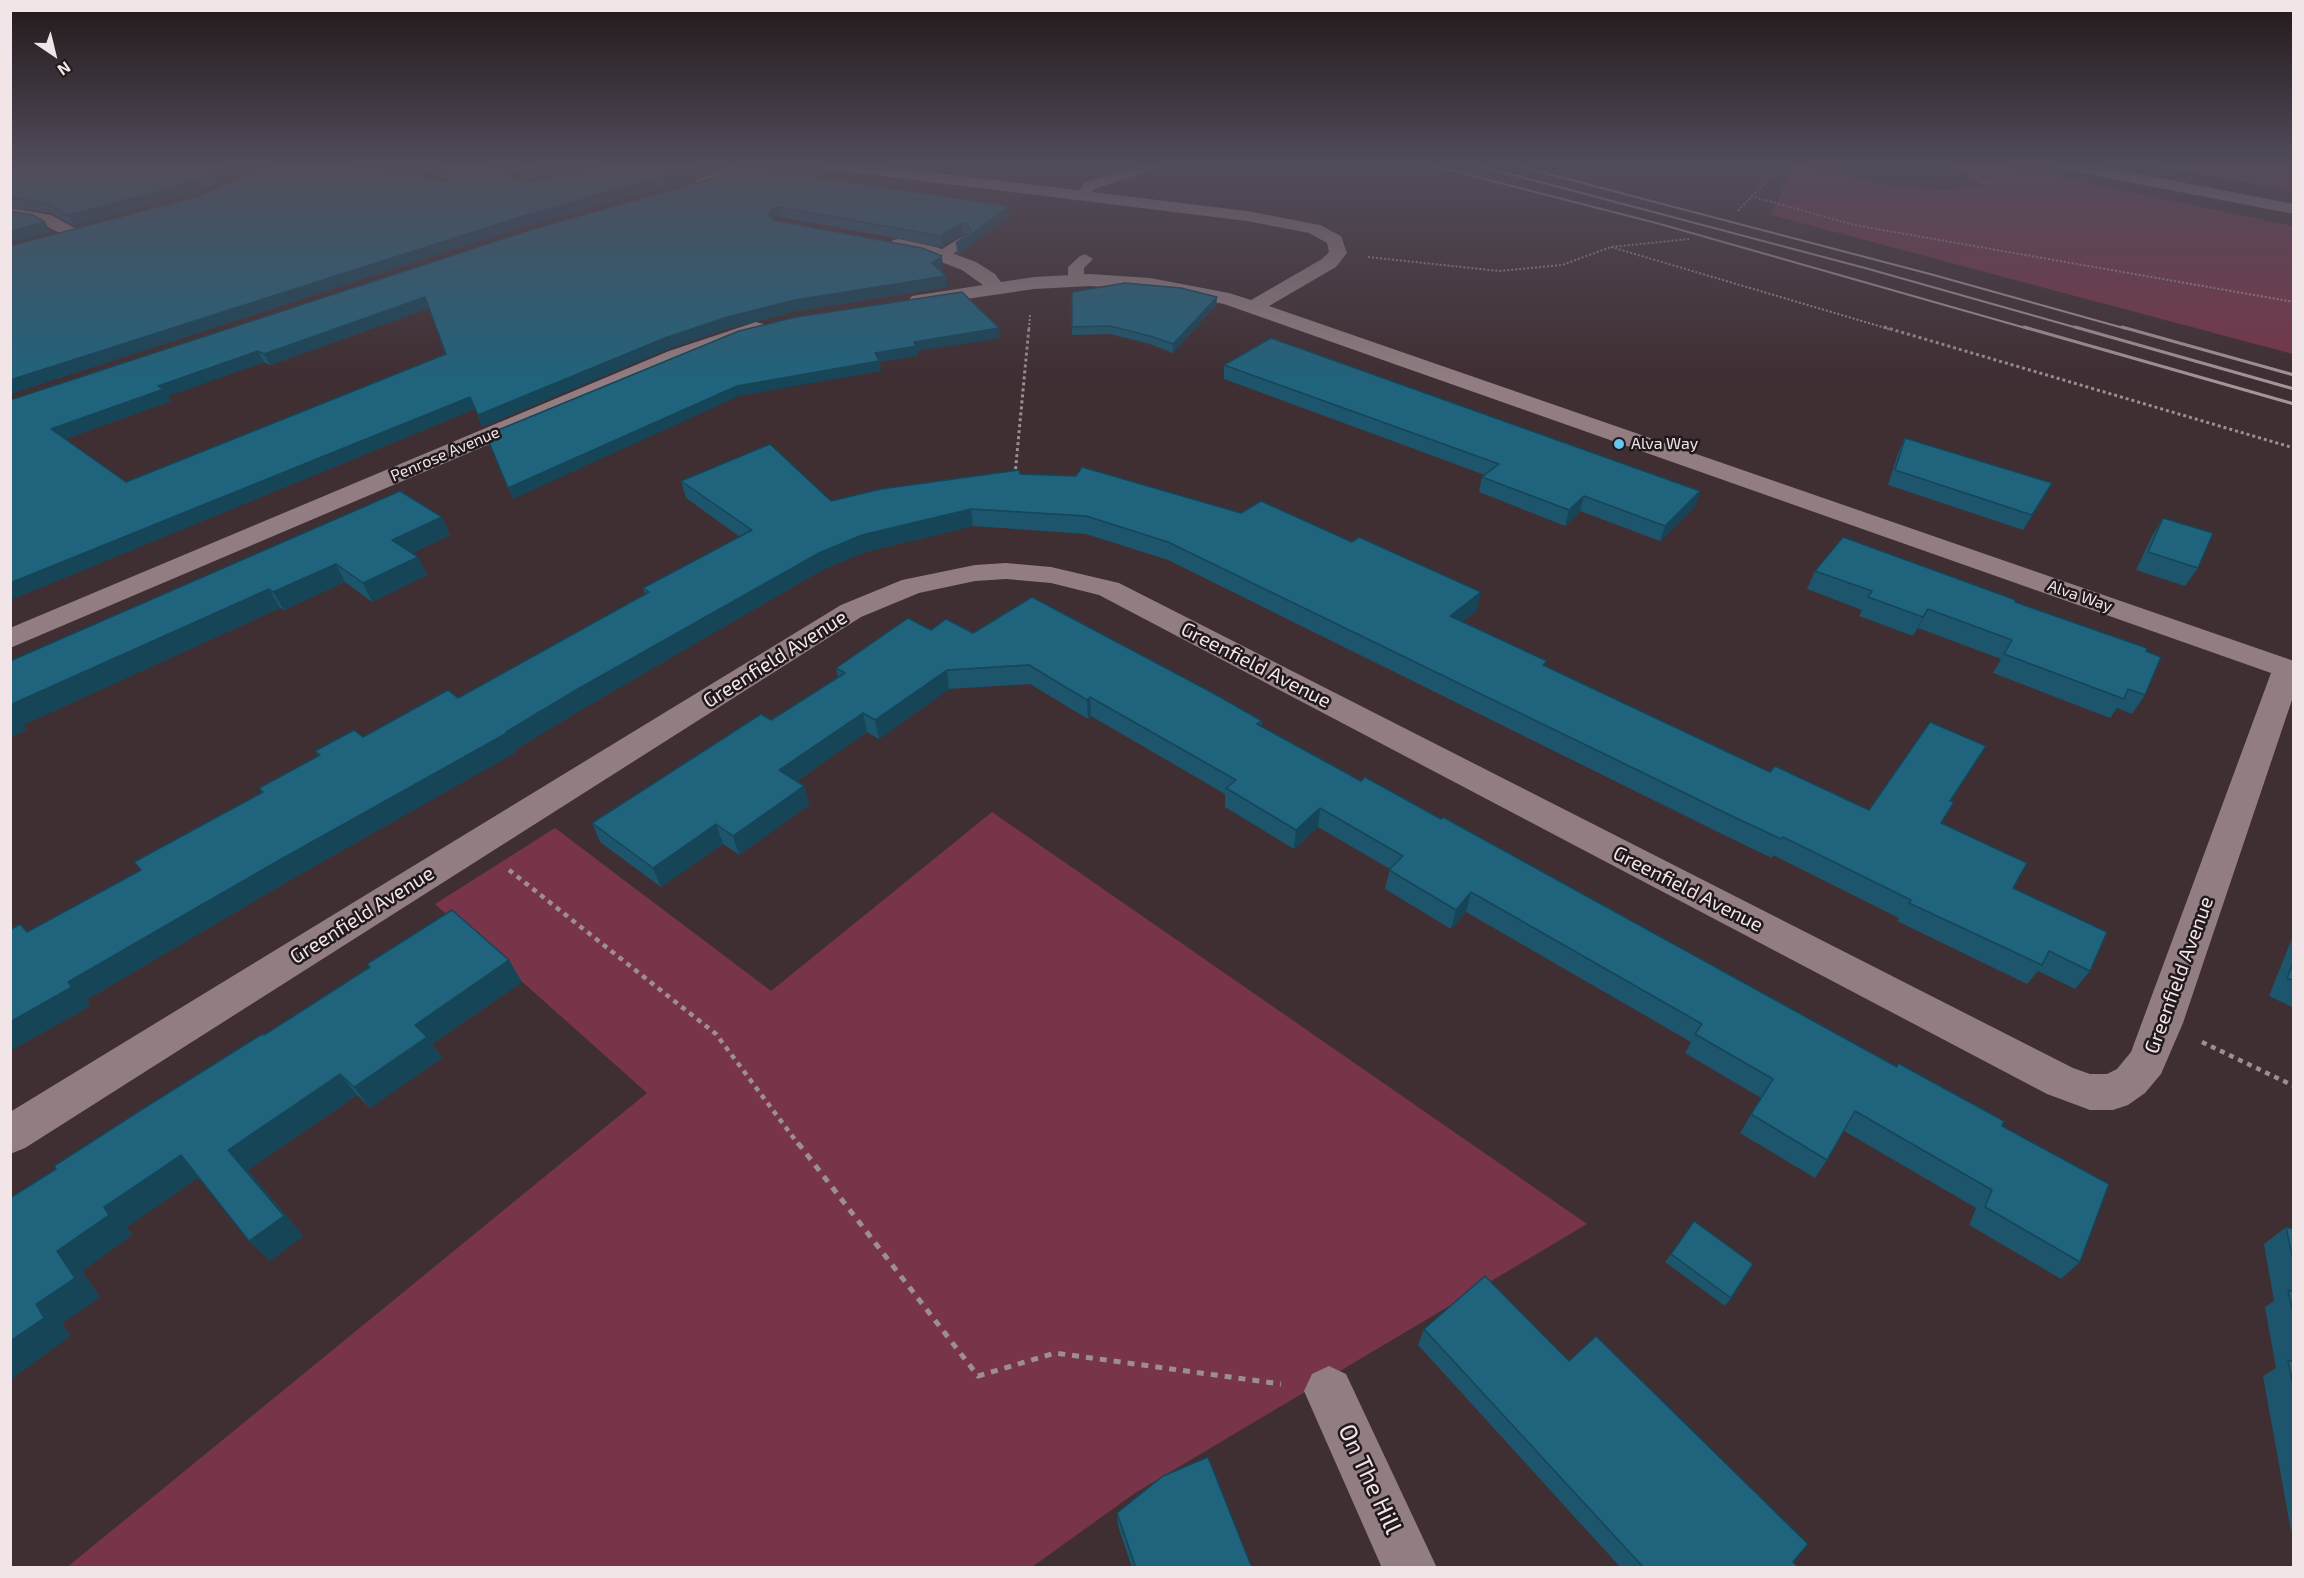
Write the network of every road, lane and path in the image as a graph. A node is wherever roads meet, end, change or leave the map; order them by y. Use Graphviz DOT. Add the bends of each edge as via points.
graph roads {
  1 [pos="57,238"];
  2 [pos="1330,238"];
  3 [pos="1926,238"];
  4 [pos="51,239"];
  5 [pos="1689,239"];
  6 [pos="963,240"];
  7 [pos="882,241"];
  8 [pos="1611,247"];
  9 [pos="1338,253"];
  10 [pos="942,256"];
  11 [pos="1085,258"];
  12 [pos="1076,281"];
  13 [pos="1034,283"];
  14 [pos="996,288"];
  15 [pos="2294,302"];
  16 [pos="903,303"];
  17 [pos="1254,307"];
  18 [pos="777,323"];
  19 [pos="2294,448"];
  20 [pos="1015,479"];
  21 [pos="10,639"];
  22 [pos="2290,670"];
  23 [pos="475,844"];
  24 [pos="2163,1023"];
  25 [pos="2294,1086"];
  26 [pos="10,1135"];
  27 [pos="1329,1391"];
  28 [pos="1410,1568"];
  1 -- 4 [label="street"];
  2 -- 9 [label="street" via="1338,246"];
  3 -- 15 [label="path"];
  5 -- 8 [label="path"];
  6 -- 10 [label="lane"];
  7 -- 10 [label="street"];
  8 -- 9 [label="path" via="1562,265 1499,271"];
  8 -- 19 [label="path"];
  9 -- 17 [label="street" via="1321,268"];
  10 -- 14 [label="street" via="980,272"];
  11 -- 12 [label="lane" via="1076,267"];
  12 -- 13 [label="street"];
  12 -- 17 [label="street" via="1161,285"];
  13 -- 14 [label="street"];
  13 -- 20 [label="path"];
  14 -- 16 [label="street"];
  17 -- 22 [label="street, Alva Way"];
  18 -- 21 [label="street, Penrose Avenue" via="677,356"];
  22 -- 24 [label="street, Greenfield Avenue"];
  23 -- 24 [label="street, Greenfield Avenue" via="851,611 912,586 975,573 1051,575 1109,589 2061,1082 2090,1092 2113,1092 2131,1081 2147,1062"];
  23 -- 26 [label="street, Greenfield Avenue"];
  23 -- 27 [label="path" via="716,1034 978,1376 1055,1353"];
  24 -- 25 [label="path"];
  27 -- 28 [label="street, On The Hill"];
}
